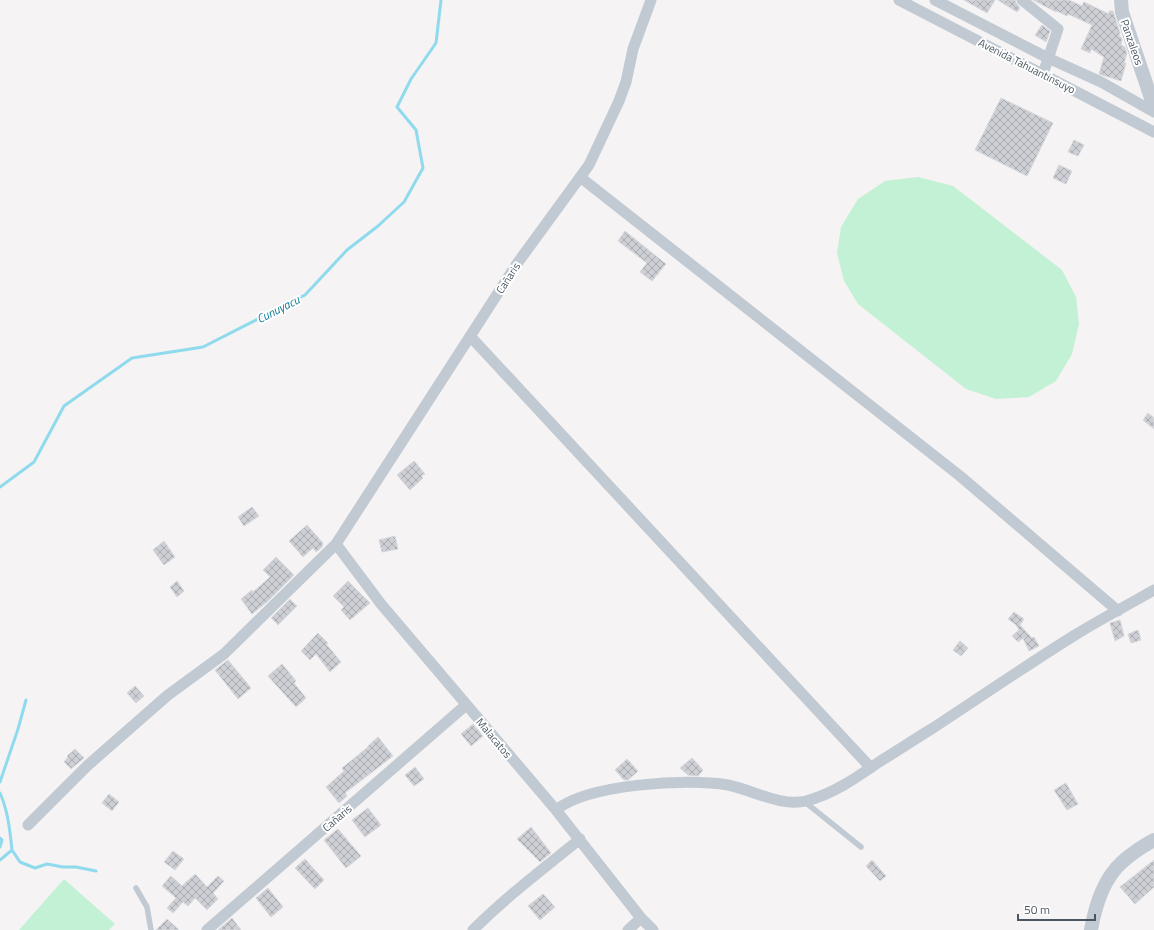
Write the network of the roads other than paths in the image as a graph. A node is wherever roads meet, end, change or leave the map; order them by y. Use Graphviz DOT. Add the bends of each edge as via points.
graph roads {
  1 [pos="651,0"];
  2 [pos="899,0"];
  3 [pos="935,0"];
  4 [pos="1022,0"];
  5 [pos="1121,0"];
  6 [pos="1048,58"];
  7 [pos="1043,74"];
  8 [pos="1154,107"];
  9 [pos="1154,112"];
  10 [pos="1154,132"];
  11 [pos="580,177"];
  12 [pos="470,336"];
  13 [pos="336,544"];
  14 [pos="1154,590"];
  15 [pos="1118,611"];
  16 [pos="466,705"];
  17 [pos="871,768"];
  18 [pos="805,801"];
  19 [pos="556,810"];
  20 [pos="28,826"];
  21 [pos="580,839"];
  22 [pos="1154,840"];
  23 [pos="861,847"];
  24 [pos="136,888"];
  25 [pos="642,918"];
  26 [pos="152,930"];
  27 [pos="207,930"];
  28 [pos="473,930"];
  29 [pos="628,930"];
  30 [pos="653,930"];
  31 [pos="1091,930"];
  1 -- 11 [label="street, Cañaris" via="619,101 589,165"];
  2 -- 7 [label="street, Avenida Tahuantinsuyo"];
  3 -- 6 [label="street, Avenida Tahuantinsuyo"];
  4 -- 6 [label="street" via="1058,30"];
  5 -- 8 [label="street, Panzaleos" via="1122,12"];
  6 -- 7 [label="street"];
  6 -- 9 [label="street, Avenida Tahuantinsuyo" via="1101,82"];
  7 -- 10 [label="street, Avenida Tahuantinsuyo"];
  11 -- 12 [label="street, Cañaris" via="516,265"];
  11 -- 15 [label="street" via="960,476"];
  12 -- 13 [label="street, Cañaris"];
  12 -- 17 [label="street"];
  13 -- 16 [label="street, Malacatos" via="381,604"];
  13 -- 20 [label="street, Cañaris" via="224,654 168,695 87,766"];
  14 -- 15 [label="street"];
  15 -- 17 [label="street" via="1077,634"];
  16 -- 19 [label="street, Malacatos"];
  16 -- 27 [label="street, Cañaris"];
  17 -- 18 [label="street" via="836,790"];
  18 -- 19 [label="street" via="784,802 727,785 670,782 599,792 569,802"];
  18 -- 23 [label="lane"];
  19 -- 21 [label="street, Malacatos"];
  21 -- 25 [label="street, Malacatos"];
  21 -- 28 [label="street"];
  22 -- 31 [label="street" via="1120,864 1106,883 1093,915"];
  24 -- 26 [label="lane" via="147,907"];
  25 -- 29 [label="street"];
  25 -- 30 [label="street, Malacatos"];
}
